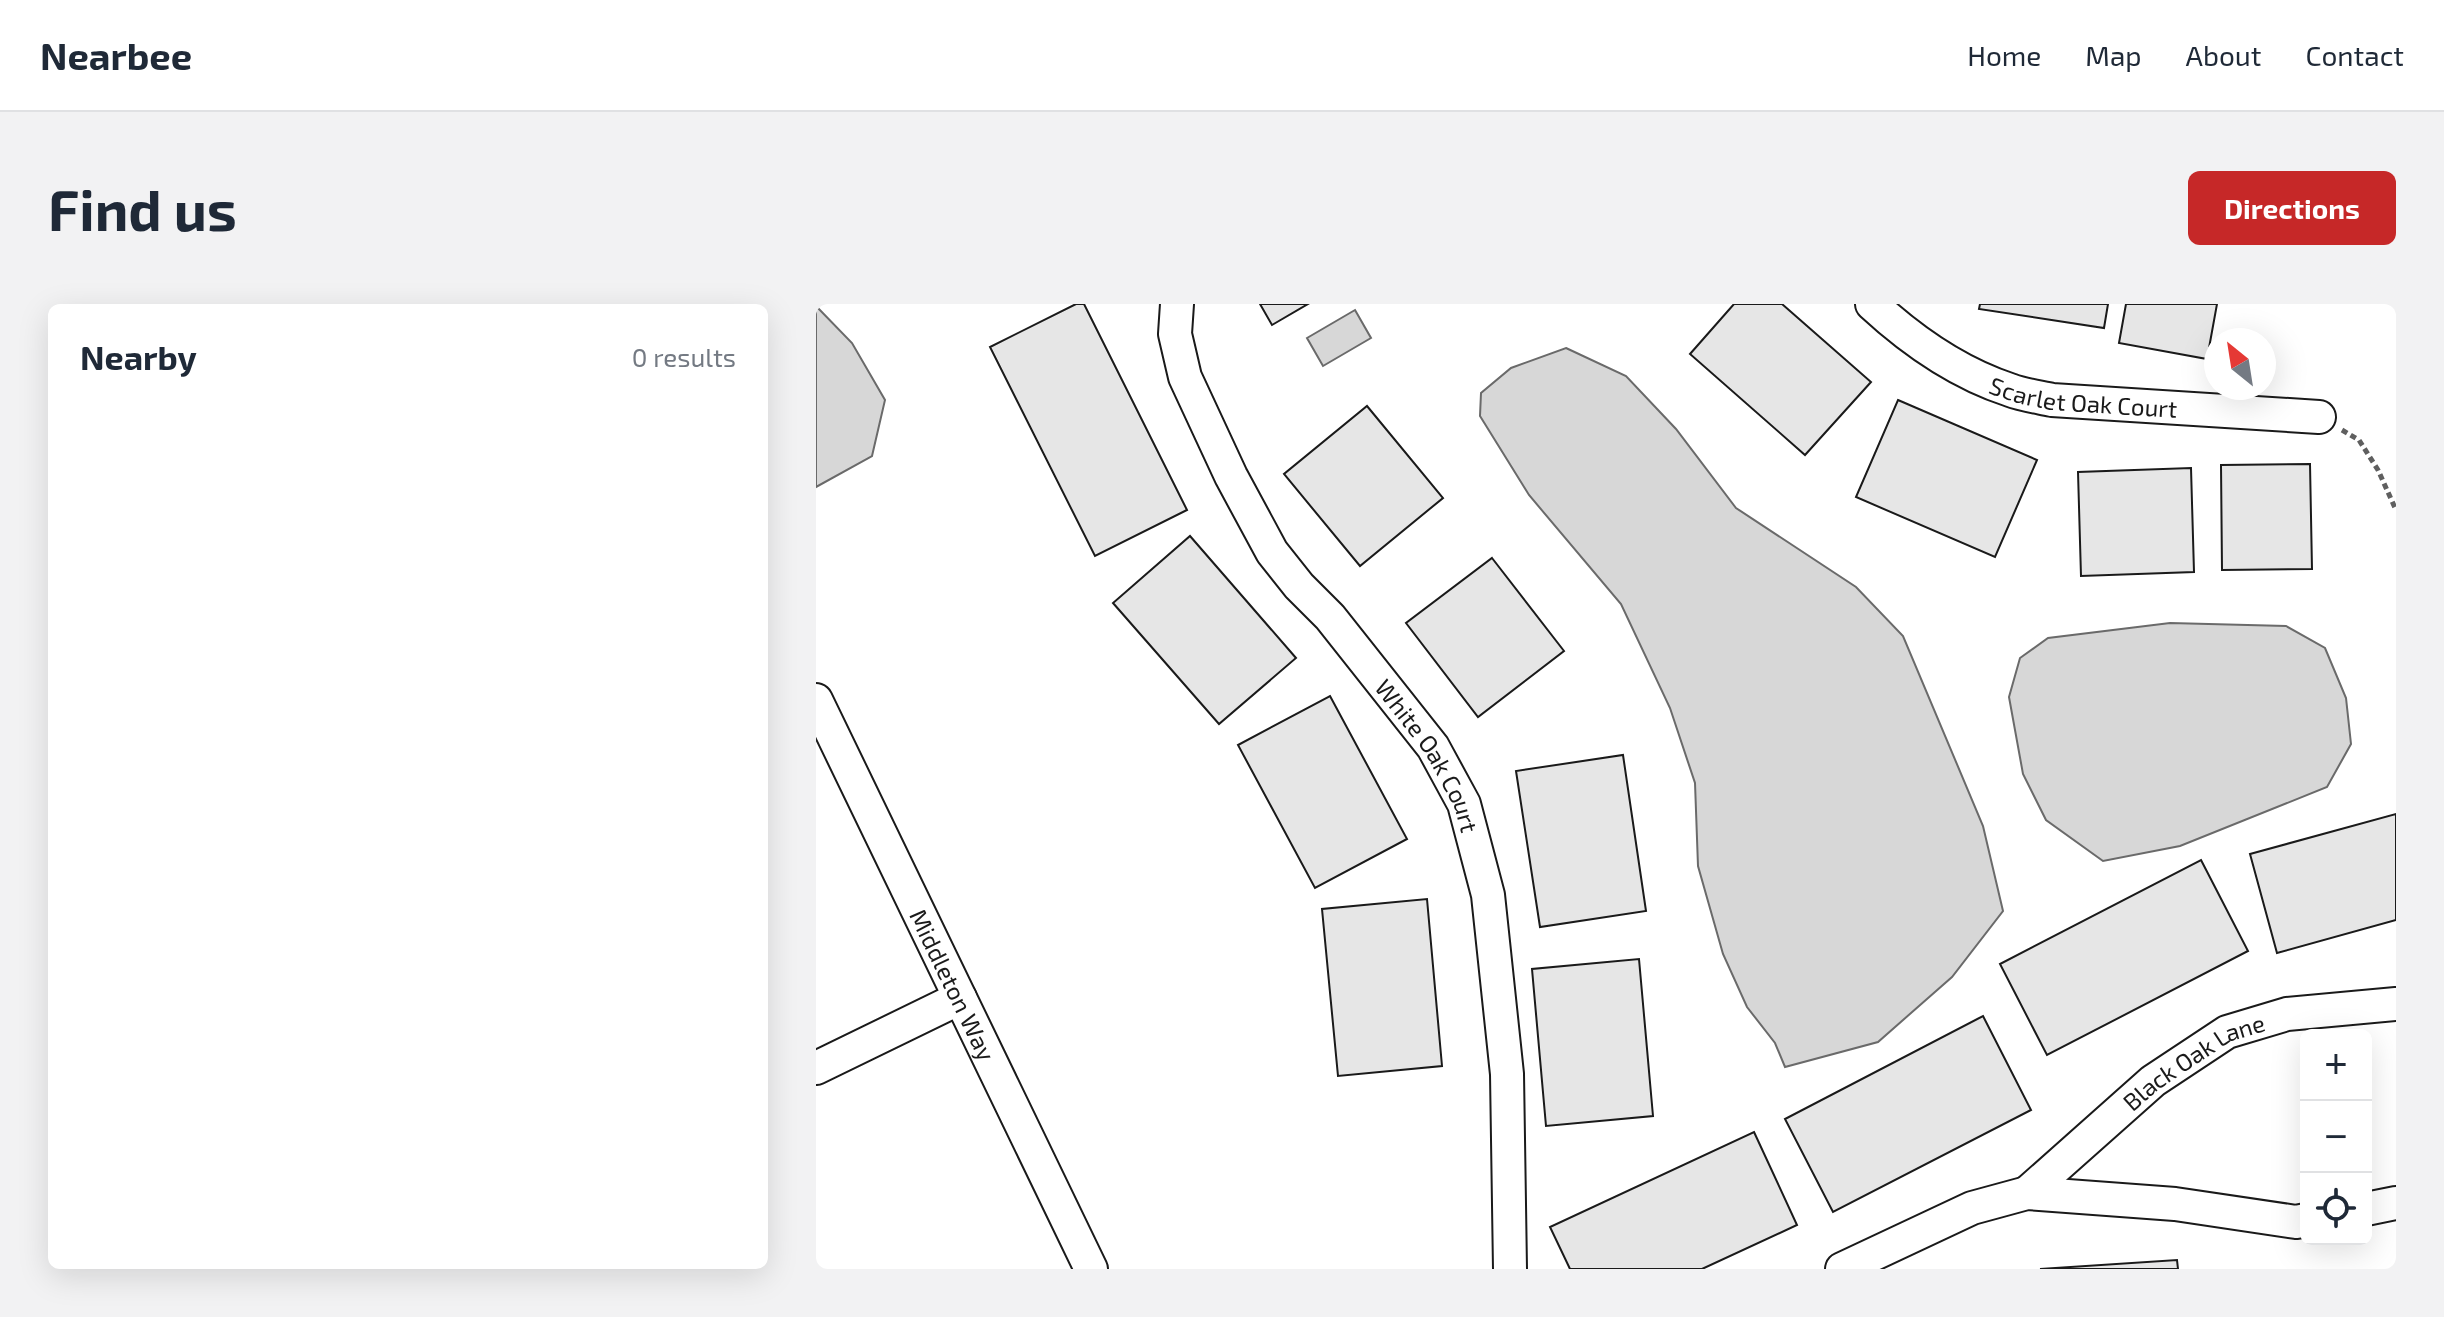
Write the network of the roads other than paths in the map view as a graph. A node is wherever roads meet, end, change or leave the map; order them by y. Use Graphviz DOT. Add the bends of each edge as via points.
graph roads {
  1 [pos="1177,304"];
  2 [pos="1872,304"];
  3 [pos="2319,417"];
  4 [pos="816,700"];
  5 [pos="960,998"];
  6 [pos="2396,1004"];
  7 [pos="816,1068"];
  8 [pos="2027,1193"];
  9 [pos="2396,1203"];
  10 [pos="2372,1208"];
  11 [pos="2300,1221"];
  12 [pos="1091,1269"];
  13 [pos="1510,1269"];
  14 [pos="1842,1269"];
  1 -- 13 [label="street, White Oak Court" via="1175,334 1185,377 1272,552 1433,747 1464,804 1488,895 1507,1074"];
  2 -- 3 [label="street, Scarlet Oak Court" via="1932,352 2010,391 2052,400"];
  4 -- 5 [label="street, Middleton Way"];
  5 -- 7 [label="street"];
  5 -- 12 [label="street, Middleton Way"];
  6 -- 8 [label="street, Black Oak Lane" via="2287,1014 2227,1032 2153,1081"];
  8 -- 11 [label="street, Black Oak Lane" via="2175,1204"];
  8 -- 14 [label="street, Black Oak Lane" via="1972,1208"];
  9 -- 10 [label="street"];
}
